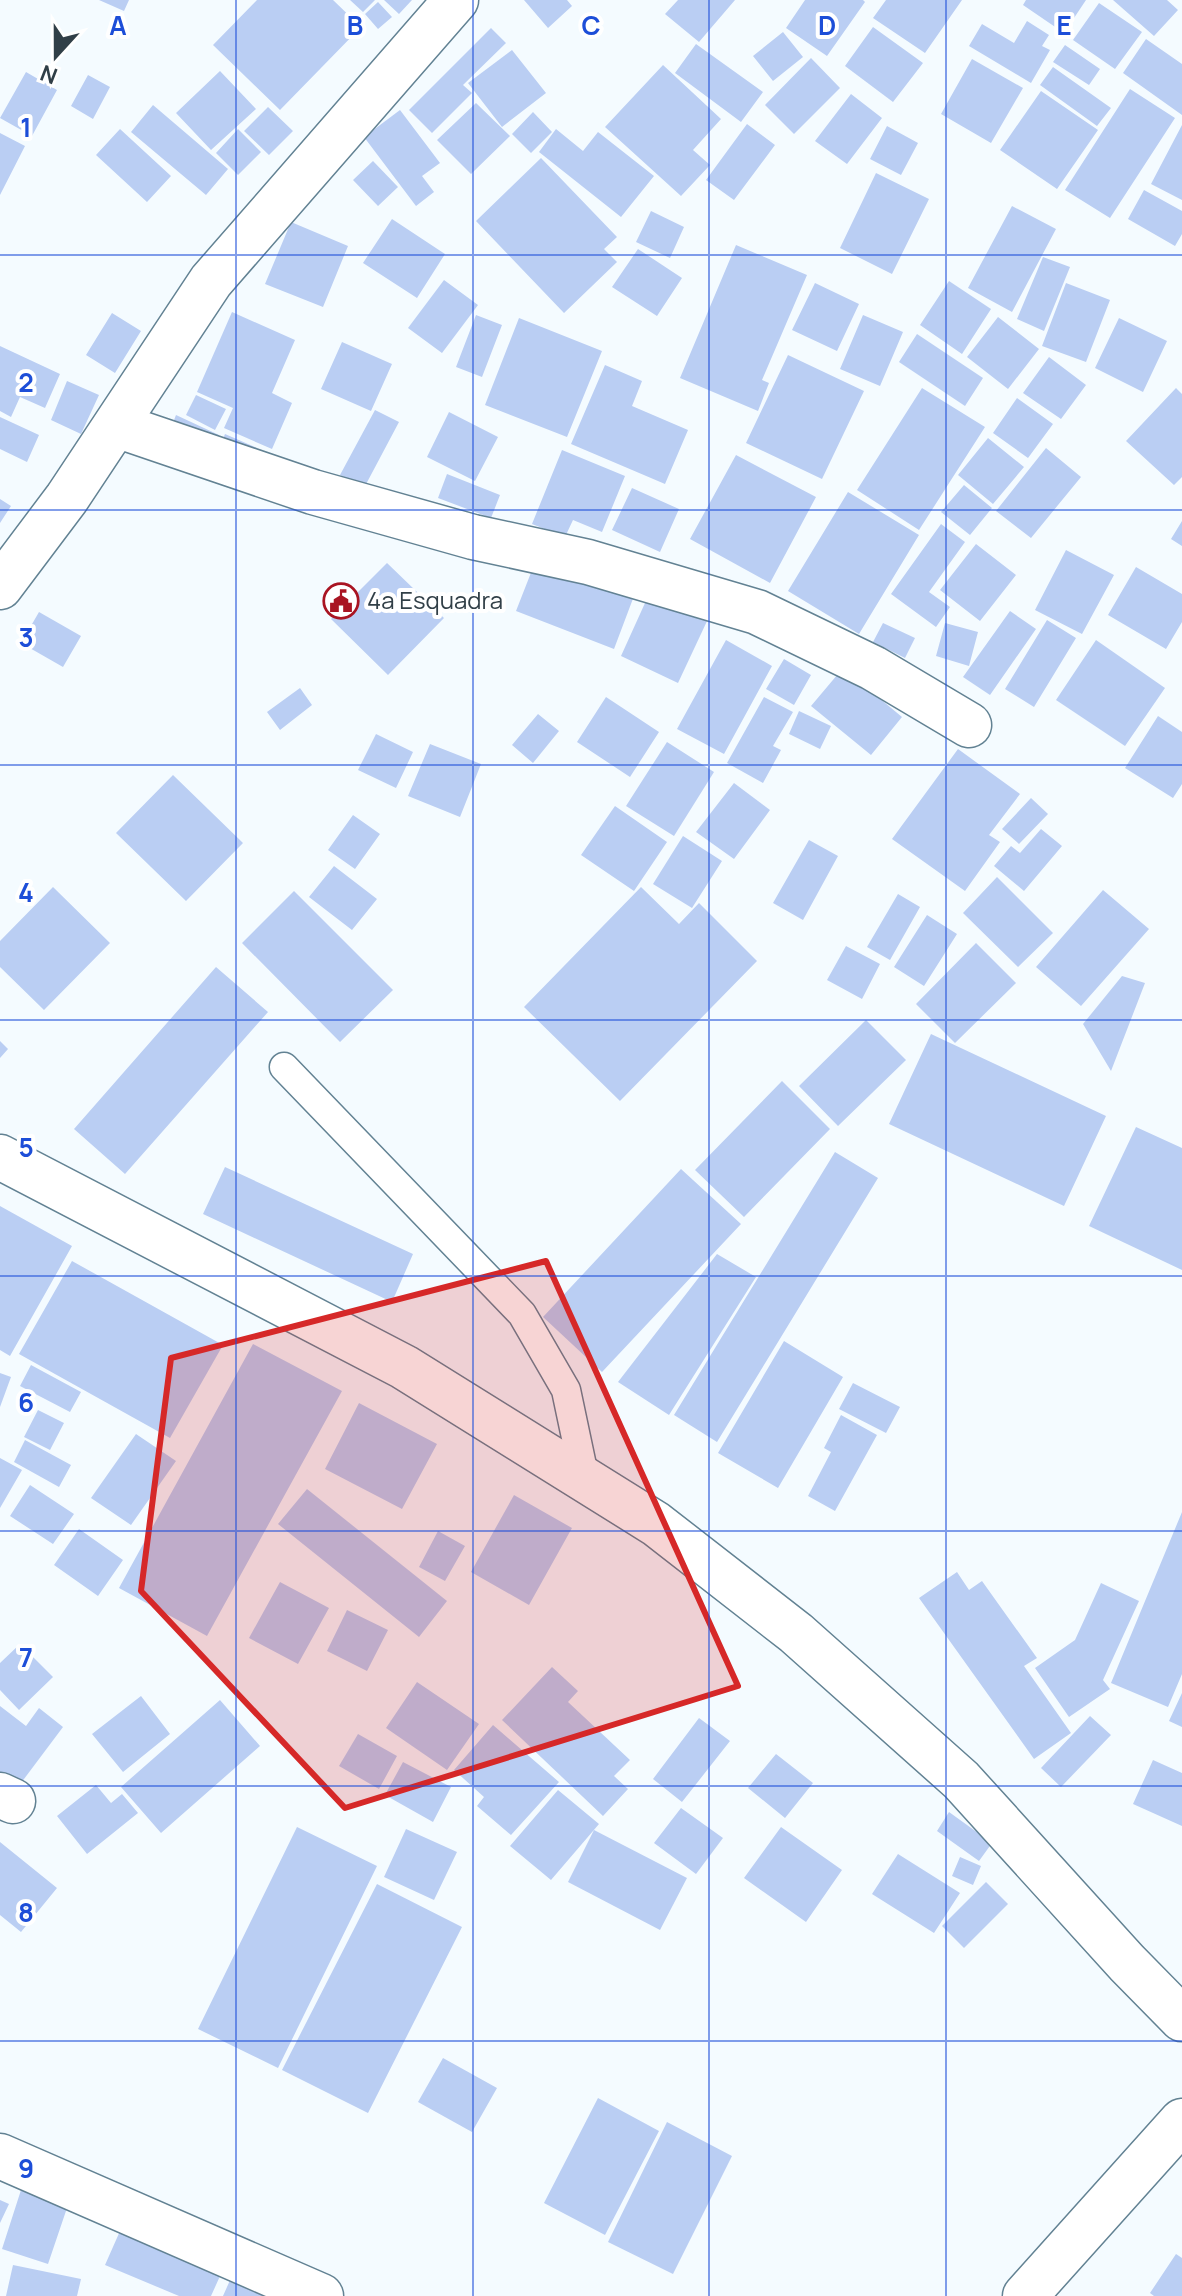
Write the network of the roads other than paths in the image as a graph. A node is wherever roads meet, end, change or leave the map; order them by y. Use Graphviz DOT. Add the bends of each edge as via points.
graph roads {
  1 [pos="456,0"];
  2 [pos="116,425"];
  3 [pos="0,587"];
  4 [pos="969,725"];
  5 [pos="284,1067"];
  6 [pos="0,1157"];
  7 [pos="585,1480"];
  8 [pos="1182,2019"];
  9 [pos="1182,2121"];
  10 [pos="0,2156"];
  11 [pos="321,2296"];
  12 [pos="1025,2296"];
  1 -- 2 [label="street" via="211,281"];
  2 -- 3 [label="street"];
  2 -- 4 [label="street" via="313,492 473,537 588,562 757,612 873,668"];
  5 -- 7 [label="lane" via="522,1314 566,1390"];
  6 -- 7 [label="street" via="404,1367"];
  7 -- 8 [label="street" via="656,1524 796,1633 961,1780"];
  9 -- 12 [label="street"];
  10 -- 11 [label="street"];
}
